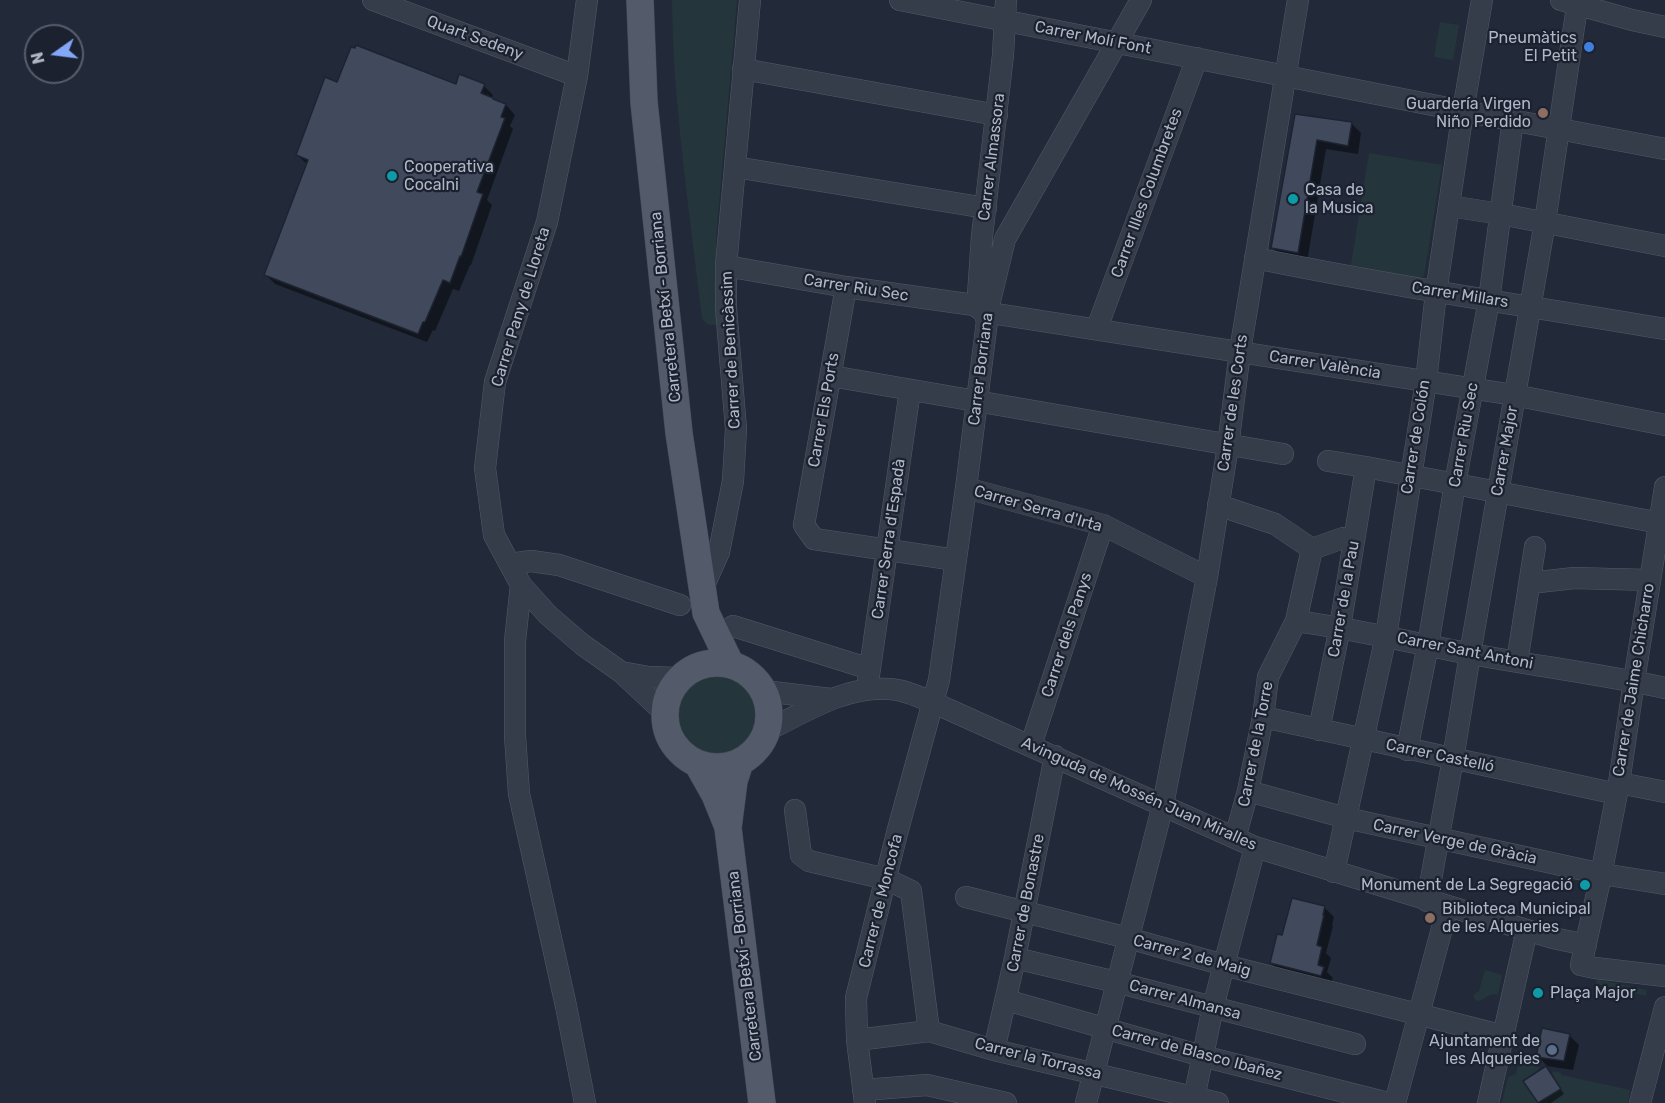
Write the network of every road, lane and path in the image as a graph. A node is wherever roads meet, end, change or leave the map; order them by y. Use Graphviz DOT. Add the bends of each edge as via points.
graph roads {
  1 [pos="373,0"];
  2 [pos="587,0"];
  3 [pos="640,0"];
  4 [pos="750,0"];
  5 [pos="900,0"];
  6 [pos="1141,0"];
  7 [pos="1298,0"];
  8 [pos="1482,0"];
  9 [pos="1572,2"];
  10 [pos="1005,10"];
  11 [pos="1665,27"];
  12 [pos="1117,42"];
  13 [pos="1197,58"];
  14 [pos="743,69"];
  15 [pos="577,76"];
  16 [pos="1285,76"];
  17 [pos="1462,111"];
  18 [pos="997,115"];
  19 [pos="1513,120"];
  20 [pos="1559,128"];
  21 [pos="1665,149"];
  22 [pos="735,167"];
  23 [pos="1449,206"];
  24 [pos="986,208"];
  25 [pos="1501,214"];
  26 [pos="1545,222"];
  27 [pos="982,236"];
  28 [pos="1005,239"];
  29 [pos="1665,246"];
  30 [pos="1255,258"];
  31 [pos="726,266"];
  32 [pos="846,287"];
  33 [pos="1436,292"];
  34 [pos="1489,300"];
  35 [pos="1529,306"];
  36 [pos="984,312"];
  37 [pos="1097,328"];
  38 [pos="1665,329"];
  39 [pos="1240,351"];
  40 [pos="831,376"];
  41 [pos="1426,381"];
  42 [pos="1473,388"];
  43 [pos="910,390"];
  44 [pos="1514,395"];
  45 [pos="977,401"];
  46 [pos="1665,424"];
  47 [pos="1228,446"];
  48 [pos="1283,454"];
  49 [pos="1328,461"];
  50 [pos="1366,467"];
  51 [pos="1410,475"];
  52 [pos="1455,484"];
  53 [pos="1665,487"];
  54 [pos="966,488"];
  55 [pos="1498,492"];
  56 [pos="1218,505"];
  57 [pos="1662,523"];
  58 [pos="1103,525"];
  59 [pos="1354,540"];
  60 [pos="1535,547"];
  61 [pos="886,548"];
  62 [pos="1312,549"];
  63 [pos="956,560"];
  64 [pos="510,564"];
  65 [pos="1207,577"];
  66 [pos="1650,580"];
  67 [pos="1530,583"];
  68 [pos="521,585"];
  69 [pos="704,601"];
  70 [pos="680,605"];
  71 [pos="1296,621"];
  72 [pos="733,626"];
  73 [pos="1340,627"];
  74 [pos="1386,636"];
  75 [pos="1428,645"];
  76 [pos="1470,654"];
  77 [pos="1517,662"];
  78 [pos="731,664"];
  79 [pos="621,672"];
  80 [pos="687,673"];
  81 [pos="869,679"];
  82 [pos="1634,681"];
  83 [pos="1665,688"];
  84 [pos="764,691"];
  85 [pos="832,699"];
  86 [pos="932,702"];
  87 [pos="665,713"];
  88 [pos="1263,717"];
  89 [pos="768,730"];
  90 [pos="1319,730"];
  91 [pos="1363,739"];
  92 [pos="1030,745"];
  93 [pos="1407,750"];
  94 [pos="1055,756"];
  95 [pos="1453,759"];
  96 [pos="740,762"];
  97 [pos="697,763"];
  98 [pos="1618,788"];
  99 [pos="1248,791"];
  100 [pos="1665,792"];
  101 [pos="1163,805"];
  102 [pos="795,810"];
  103 [pos="1346,818"];
  104 [pos="729,828"];
  105 [pos="1235,838"];
  106 [pos="1439,839"];
  107 [pos="1256,847"];
  108 [pos="1334,872"];
  109 [pos="1602,874"];
  110 [pos="886,879"];
  111 [pos="1665,884"];
  112 [pos="966,897"];
  113 [pos="1427,901"];
  114 [pos="1448,906"];
  115 [pos="1025,911"];
  116 [pos="1527,930"];
  117 [pos="1128,938"];
  118 [pos="1586,945"];
  119 [pos="1015,958"];
  120 [pos="1224,965"];
  121 [pos="1665,976"];
  122 [pos="1116,982"];
  123 [pos="1006,1000"];
  124 [pos="1665,1007"];
  125 [pos="1213,1008"];
  126 [pos="1418,1014"];
  127 [pos="1105,1027"];
  128 [pos="929,1031"];
  129 [pos="857,1040"];
  130 [pos="1503,1041"];
  131 [pos="1355,1044"];
  132 [pos="993,1050"];
  133 [pos="1202,1056"];
  134 [pos="1094,1073"];
  135 [pos="864,1097"];
  136 [pos="1193,1100"];
  137 [pos="585,1103"];
  138 [pos="762,1103"];
  139 [pos="1006,1103"];
  140 [pos="1086,1103"];
  141 [pos="1218,1103"];
  142 [pos="1388,1103"];
  143 [pos="1395,1103"];
  144 [pos="1488,1103"];
  145 [pos="1640,1103"];
  1 -- 15 [label="street, Quart Sedeny"];
  2 -- 15 [label="street, Carrer Pany de Lloreta"];
  3 -- 69 [label="main road, Carretera Betxí - Borriana" via="644,102 677,409"];
  4 -- 14 [label="street, Carrer de Benicàssim"];
  5 -- 10 [label="street, Carrer Molí Font"];
  6 -- 12 [label="street, Carrer Borriana"];
  7 -- 16 [label="street, Carrer de les Corts"];
  8 -- 17 [label="street, Carrer de Colón"];
  9 -- 11 [label="street"];
  9 -- 20 [label="street, Carrer Major"];
  10 -- 12 [label="street, Carrer Molí Font"];
  10 -- 18 [label="street, Carrer Almassora"];
  12 -- 13 [label="street, Carrer Molí Font"];
  12 -- 28 [label="street, Carrer Borriana"];
  13 -- 16 [label="street, Carrer Molí Font"];
  13 -- 37 [label="street, Carrer Illes Columbretes"];
  14 -- 18 [label="street"];
  14 -- 22 [label="street, Carrer de Benicàssim"];
  15 -- 64 [label="street, Carrer Pany de Lloreta" via="548,222 495,382 484,468 494,535"];
  16 -- 17 [label="street, Carrer Molí Font"];
  16 -- 30 [label="street, Carrer de les Corts"];
  17 -- 19 [label="street, Carrer Molí Font"];
  17 -- 23 [label="street, Carrer de Colón"];
  18 -- 24 [label="street, Carrer Almassora"];
  19 -- 20 [label="street, Carrer Molí Font"];
  19 -- 25 [label="street, Carrer Riu Sec"];
  20 -- 21 [label="street, Carrer Molí Font"];
  20 -- 26 [label="street, Carrer Major"];
  22 -- 24 [label="street"];
  22 -- 31 [label="street, Carrer de Benicàssim"];
  23 -- 25 [label="street"];
  23 -- 33 [label="street, Carrer de Colón"];
  24 -- 27 [label="street, Carrer Almassora"];
  25 -- 26 [label="street"];
  25 -- 34 [label="street, Carrer Riu Sec"];
  26 -- 29 [label="street"];
  26 -- 35 [label="street, Carrer Major"];
  27 -- 28 [label="street"];
  27 -- 36 [label="street, Carrer Almassora" via="978,295"];
  28 -- 36 [label="street, Carrer Borriana"];
  30 -- 33 [label="street, Carrer Millars"];
  30 -- 39 [label="street, Carrer de les Corts"];
  31 -- 32 [label="street, Carrer Riu Sec"];
  31 -- 69 [label="street, Carrer de Benicàssim" via="736,429 733,481 719,552"];
  32 -- 36 [label="street, Carrer Riu Sec" via="974,305"];
  32 -- 40 [label="street, Carrer Els Ports"];
  33 -- 34 [label="street, Carrer Millars"];
  33 -- 41 [label="street, Carrer de Colón"];
  34 -- 35 [label="street, Carrer Millars"];
  34 -- 42 [label="street, Carrer Riu Sec"];
  35 -- 38 [label="street, Carrer Millars"];
  35 -- 44 [label="street, Carrer Major"];
  36 -- 37 [label="street, Carrer València"];
  36 -- 45 [label="street, Carrer Borriana" via="987,321"];
  37 -- 39 [label="street, Carrer València"];
  39 -- 41 [label="street, Carrer València"];
  39 -- 47 [label="street, Carrer de les Corts"];
  40 -- 43 [label="street"];
  40 -- 61 [label="street, Carrer Els Ports" via="804,525 814,539"];
  41 -- 42 [label="street, Carrer València"];
  41 -- 51 [label="street, Carrer de Colón"];
  42 -- 44 [label="street, Carrer València"];
  42 -- 52 [label="street, Carrer Riu Sec"];
  43 -- 45 [label="street"];
  43 -- 61 [label="street, Carrer Serra d'Espadà"];
  44 -- 46 [label="street, Carrer València"];
  44 -- 55 [label="street, Carrer Major"];
  45 -- 47 [label="street"];
  45 -- 54 [label="street, Carrer Borriana"];
  47 -- 48 [label="street"];
  47 -- 56 [label="street, Carrer de les Corts"];
  49 -- 50 [label="street"];
  50 -- 51 [label="street"];
  50 -- 59 [label="street, Carrer de la Pau"];
  51 -- 52 [label="street"];
  51 -- 74 [label="street, Carrer de Colón"];
  52 -- 55 [label="street"];
  52 -- 75 [label="street, Carrer Riu Sec"];
  53 -- 57 [label="street, Carrer de Jaime Chicharro"];
  54 -- 58 [label="street, Carrer Serra d'Irta"];
  54 -- 63 [label="street, Carrer Borriana"];
  55 -- 57 [label="street"];
  55 -- 76 [label="street, Carrer Major"];
  56 -- 62 [label="street" via="1275,524"];
  56 -- 65 [label="street, Carrer de les Corts"];
  57 -- 66 [label="street, Carrer de Jaime Chicharro"];
  58 -- 65 [label="street, Carrer Serra d'Irta"];
  58 -- 92 [label="street, Carrer dels Panys"];
  59 -- 62 [label="street" via="1342,538"];
  59 -- 73 [label="street, Carrer de la Pau"];
  60 -- 67 [label="street"];
  61 -- 63 [label="street"];
  61 -- 81 [label="street, Carrer Serra d'Espadà"];
  62 -- 71 [label="street, Carrer de la Torre"];
  63 -- 86 [label="street, Carrer Borriana" via="939,680"];
  64 -- 68 [label="street, Carrer Pany de Lloreta"];
  64 -- 70 [label="street" via="559,564"];
  65 -- 101 [label="street, Carrer de les Corts"];
  66 -- 67 [label="street" via="1574,578"];
  66 -- 82 [label="street, Carrer de Jaime Chicharro"];
  67 -- 77 [label="street"];
  68 -- 79 [label="street, Carrer Pany de Lloreta" via="548,615"];
  68 -- 137 [label="street" via="515,641 519,794"];
  69 -- 78 [label="main road, Carretera Betxí - Borriana"];
  69 -- 80 [label="main road, Carretera Betxí - Borriana"];
  71 -- 73 [label="street, Carrer Sant Antoni"];
  71 -- 88 [label="street, Carrer de la Torre" via="1268,677"];
  72 -- 81 [label="street, Avinguda de Mossén Juan Miralles"];
  73 -- 74 [label="street, Carrer Sant Antoni"];
  73 -- 90 [label="street, Carrer de la Pau"];
  74 -- 75 [label="street, Carrer Sant Antoni"];
  74 -- 91 [label="street, Carrer de Colón"];
  75 -- 76 [label="street, Carrer Sant Antoni"];
  75 -- 93 [label="street, Carrer Riu Sec"];
  76 -- 77 [label="street, Carrer Sant Antoni"];
  76 -- 95 [label="street, Carrer Major"];
  77 -- 82 [label="street, Carrer Sant Antoni"];
  78 -- 80 [label="main road" via="705,664"];
  78 -- 84 [label="main road" via="756,679"];
  79 -- 80 [label="street, Carrer Pany de Lloreta" via="649,677"];
  79 -- 87 [label="street, Carrer Pany de Lloreta"];
  80 -- 87 [label="main road" via="673,688"];
  81 -- 85 [label="street, Avinguda de Mossén Juan Miralles"];
  81 -- 86 [label="street, Avinguda de Mossén Juan Miralles"];
  82 -- 83 [label="street, Carrer Sant Antoni"];
  82 -- 98 [label="street, Carrer de Jaime Chicharro"];
  84 -- 85 [label="street, Avinguda de Mossén Juan Miralles"];
  84 -- 89 [label="main road"];
  85 -- 89 [label="street, Avinguda de Mossén Juan Miralles"];
  86 -- 92 [label="street, Avinguda de Mossén Juan Miralles"];
  86 -- 110 [label="street, Carrer de Moncofa"];
  87 -- 97 [label="main road" via="673,743"];
  88 -- 90 [label="street, Carrer Castelló"];
  88 -- 99 [label="street, Carrer de la Torre"];
  89 -- 96 [label="main road" via="762,743"];
  90 -- 91 [label="street, Carrer Castelló"];
  91 -- 93 [label="street, Carrer Castelló"];
  91 -- 103 [label="street, Carrer de Colón"];
  92 -- 94 [label="street, Avinguda de Mossén Juan Miralles"];
  93 -- 95 [label="street, Carrer Castelló"];
  94 -- 101 [label="street, Avinguda de Mossén Juan Miralles"];
  94 -- 115 [label="street, Carrer de Bonastre"];
  95 -- 98 [label="street, Carrer Castelló"];
  95 -- 106 [label="street, Carrer Major"];
  96 -- 97 [label="main road" via="726,767"];
  96 -- 104 [label="main road, Carretera Betxí - Borriana"];
  97 -- 104 [label="main road, Carretera Betxí - Borriana"];
  98 -- 100 [label="street, Carrer Castelló"];
  98 -- 109 [label="street, Carrer de Jaime Chicharro"];
  99 -- 103 [label="street, Carrer Verge de Gràcia"];
  99 -- 105 [label="street, Carrer de la Torre"];
  101 -- 105 [label="street, Avinguda de Mossén Juan Miralles"];
  101 -- 117 [label="street, Carrer de les Corts"];
  102 -- 110 [label="street" via="801,855 809,861"];
  103 -- 106 [label="street, Carrer Verge de Gràcia"];
  103 -- 108 [label="street, Carrer de Colón"];
  104 -- 138 [label="main road, Carretera Betxí - Borriana"];
  105 -- 107 [label="street, Avinguda de Mossén Juan Miralles"];
  106 -- 109 [label="street, Carrer Verge de Gràcia"];
  106 -- 113 [label="street, Carrer Major"];
  107 -- 108 [label="street, Avinguda de Mossén Juan Miralles"];
  107 -- 120 [label="street"];
  108 -- 113 [label="street, Avinguda de Mossén Juan Miralles"];
  109 -- 111 [label="street, Carrer Verge de Gràcia"];
  109 -- 118 [label="street, Carrer de Jaime Chicharro"];
  110 -- 128 [label="street" via="911,891"];
  110 -- 129 [label="street, Carrer de Moncofa" via="856,998"];
  112 -- 115 [label="street, Carrer 2 de Maig"];
  113 -- 114 [label="street, Avinguda de Mossén Juan Miralles"];
  114 -- 116 [label="street"];
  114 -- 126 [label="street"];
  115 -- 117 [label="street, Carrer 2 de Maig"];
  115 -- 119 [label="street, Carrer de Bonastre"];
  116 -- 118 [label="street"];
  116 -- 130 [label="street"];
  117 -- 120 [label="street, Carrer 2 de Maig"];
  117 -- 122 [label="street, Carrer de les Corts"];
  118 -- 121 [label="street" via="1581,965"];
  119 -- 122 [label="street, Carrer Almansa"];
  119 -- 123 [label="street, Carrer de Bonastre"];
  120 -- 125 [label="street"];
  120 -- 126 [label="street, Carrer 2 de Maig"];
  122 -- 125 [label="street, Carrer Almansa"];
  122 -- 127 [label="street, Carrer de les Corts"];
  123 -- 127 [label="street, Carrer de Blasco Ibañez"];
  123 -- 132 [label="street, Carrer de Bonastre"];
  124 -- 145 [label="street"];
  125 -- 131 [label="street, Carrer Almansa"];
  125 -- 133 [label="street"];
  126 -- 130 [label="street"];
  126 -- 143 [label="street"];
  127 -- 133 [label="street, Carrer de Blasco Ibañez"];
  127 -- 134 [label="street, Carrer de les Corts"];
  128 -- 129 [label="street, Carrer la Torrassa"];
  128 -- 132 [label="street, Carrer la Torrassa"];
  129 -- 135 [label="street, Carrer de Moncofa"];
  130 -- 144 [label="street"];
  132 -- 134 [label="street, Carrer la Torrassa"];
  133 -- 136 [label="street"];
  133 -- 142 [label="street, Carrer de Blasco Ibañez"];
  134 -- 136 [label="street, Carrer la Torrassa"];
  134 -- 140 [label="street, Carrer de les Corts"];
  135 -- 139 [label="street" via="927,1085"];
  136 -- 141 [label="street, Carrer la Torrassa"];
}
